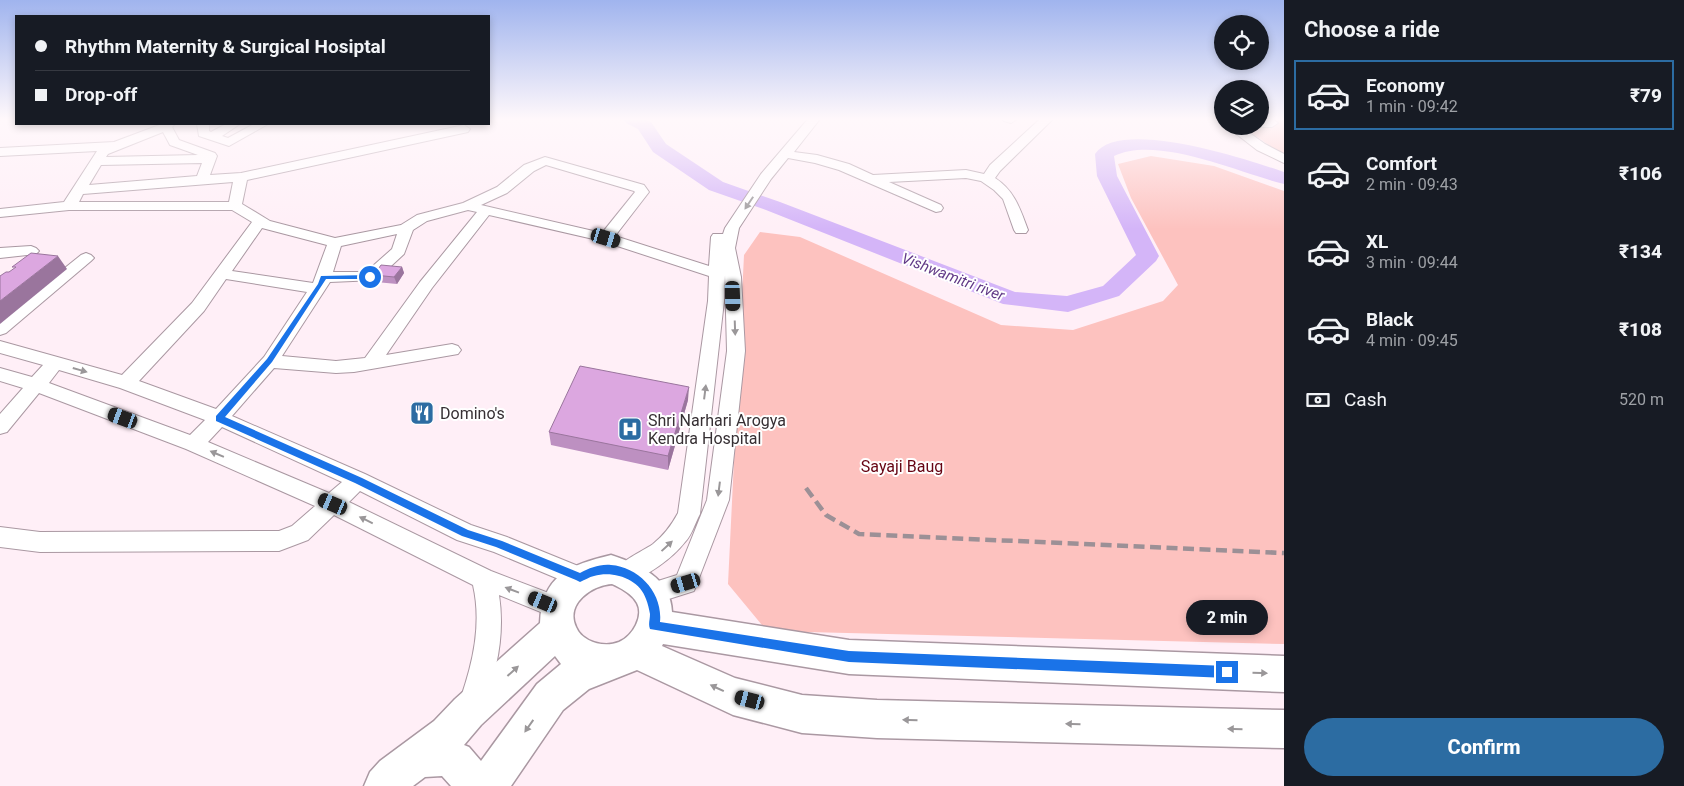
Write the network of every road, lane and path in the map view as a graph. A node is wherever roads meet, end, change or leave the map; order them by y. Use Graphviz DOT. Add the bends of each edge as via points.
graph roads {
  1 [pos="100,156"];
  2 [pos="208,156"];
  3 [pos="341,156"];
  4 [pos="770,156"];
  5 [pos="784,156"];
  6 [pos="794,156"];
  7 [pos="1008,156"];
  8 [pos="211,157"];
  9 [pos="96,162"];
  10 [pos="242,177"];
  11 [pos="871,179"];
  12 [pos="202,180"];
  13 [pos="987,180"];
  14 [pos="78,190"];
  15 [pos="69,206"];
  16 [pos="235,206"];
  17 [pos="468,206"];
  18 [pos="936,208"];
  19 [pos="486,210"];
  20 [pos="0,213"];
  21 [pos="260,221"];
  22 [pos="726,226"];
  23 [pos="406,228"];
  24 [pos="1021,230"];
  25 [pos="606,238"];
  26 [pos="335,243"];
  27 [pos="31,251"];
  28 [pos="0,253"];
  29 [pos="86,258"];
  30 [pos="717,273"];
  31 [pos="223,274"];
  32 [pos="321,283"];
  33 [pos="0,329"];
  34 [pos="0,347"];
  35 [pos="452,350"];
  36 [pos="270,360"];
  37 [pos="55,363"];
  38 [pos="370,364"];
  39 [pos="0,374"];
  40 [pos="126,383"];
  41 [pos="36,385"];
  42 [pos="219,418"];
  43 [pos="0,427"];
  44 [pos="194,444"];
  45 [pos="358,480"];
  46 [pos="333,504"];
  47 [pos="0,537"];
  48 [pos="580,577"];
  49 [pos="483,578"];
  50 [pos="558,619"];
  51 [pos="638,621"];
  52 [pos="1284,674"];
  53 [pos="468,712"];
  54 [pos="1284,729"];
  55 [pos="392,776"];
  56 [pos="473,786"];
  57 [pos="490,786"];
  1 -- 9 [label="street"];
  2 -- 8 [label="street"];
  3 -- 10 [label="street"];
  4 -- 22 [label="street" via="751,179"];
  5 -- 22 [label="street, one-way"];
  6 -- 11 [label="street" via="829,162"];
  7 -- 13 [label="street"];
  8 -- 9 [label="street"];
  8 -- 12 [label="street"];
  9 -- 14 [label="street"];
  10 -- 12 [label="street"];
  10 -- 16 [label="street"];
  11 -- 13 [label="street" via="966,174"];
  11 -- 18 [label="street"];
  12 -- 14 [label="street"];
  13 -- 24 [label="street" via="1009,198"];
  14 -- 15 [label="street"];
  15 -- 16 [label="street"];
  15 -- 20 [label="street"];
  16 -- 21 [label="street"];
  17 -- 19 [label="street"];
  17 -- 23 [label="street" via="422,218"];
  17 -- 25 [label="street" via="502,190 529,168 549,161 639,188 642,192"];
  19 -- 25 [label="street"];
  19 -- 38 [label="street" via="426,285"];
  21 -- 26 [label="street"];
  21 -- 31 [label="street"];
  22 -- 30 [label="street" via="717,243"];
  22 -- 51 [label="street, one-way" via="733,277 736,351 718,500 686,583"];
  23 -- 26 [label="street"];
  23 -- 32 [label="street" via="399,251 370,277"];
  25 -- 30 [label="street"];
  26 -- 32 [label="street"];
  27 -- 28 [label="street"];
  29 -- 33 [label="street"];
  51 -- 30 [label="street, one-way" via="662,550 678,534 689,514"];
  31 -- 32 [label="street"];
  31 -- 40 [label="street" via="198,307"];
  32 -- 36 [label="street"];
  34 -- 37 [label="street"];
  35 -- 38 [label="street"];
  36 -- 38 [label="street" via="336,367"];
  36 -- 42 [label="street"];
  37 -- 40 [label="street, one-way"];
  37 -- 41 [label="street"];
  39 -- 41 [label="street"];
  40 -- 42 [label="street"];
  41 -- 43 [label="street"];
  41 -- 44 [label="street"];
  42 -- 44 [label="street"];
  42 -- 45 [label="street"];
  46 -- 44 [label="street, one-way"];
  45 -- 46 [label="street"];
  45 -- 48 [label="street" via="465,533"];
  46 -- 47 [label="street" via="300,533 280,541 40,542"];
  49 -- 46 [label="street, one-way"];
  48 -- 50 [label="highway" via="560,600"];
  48 -- 51 [label="highway" via="595,571 611,570"];
  50 -- 49 [label="street, one-way"];
  49 -- 53 [label="street" via="490,620 488,645 482,675"];
  50 -- 51 [label="highway" via="564,644 590,661 606,662"];
  53 -- 50 [label="highway, one-way"];
  51 -- 52 [label="highway, one-way" via="849,657"];
  54 -- 51 [label="highway, one-way" via="877,719 802,714 733,696"];
  51 -- 57 [label="highway, one-way" via="550,697"];
  53 -- 55 [label="highway" via="448,735"];
  55 -- 56 [label="highway" via="428,756 445,757 458,763"];
}
